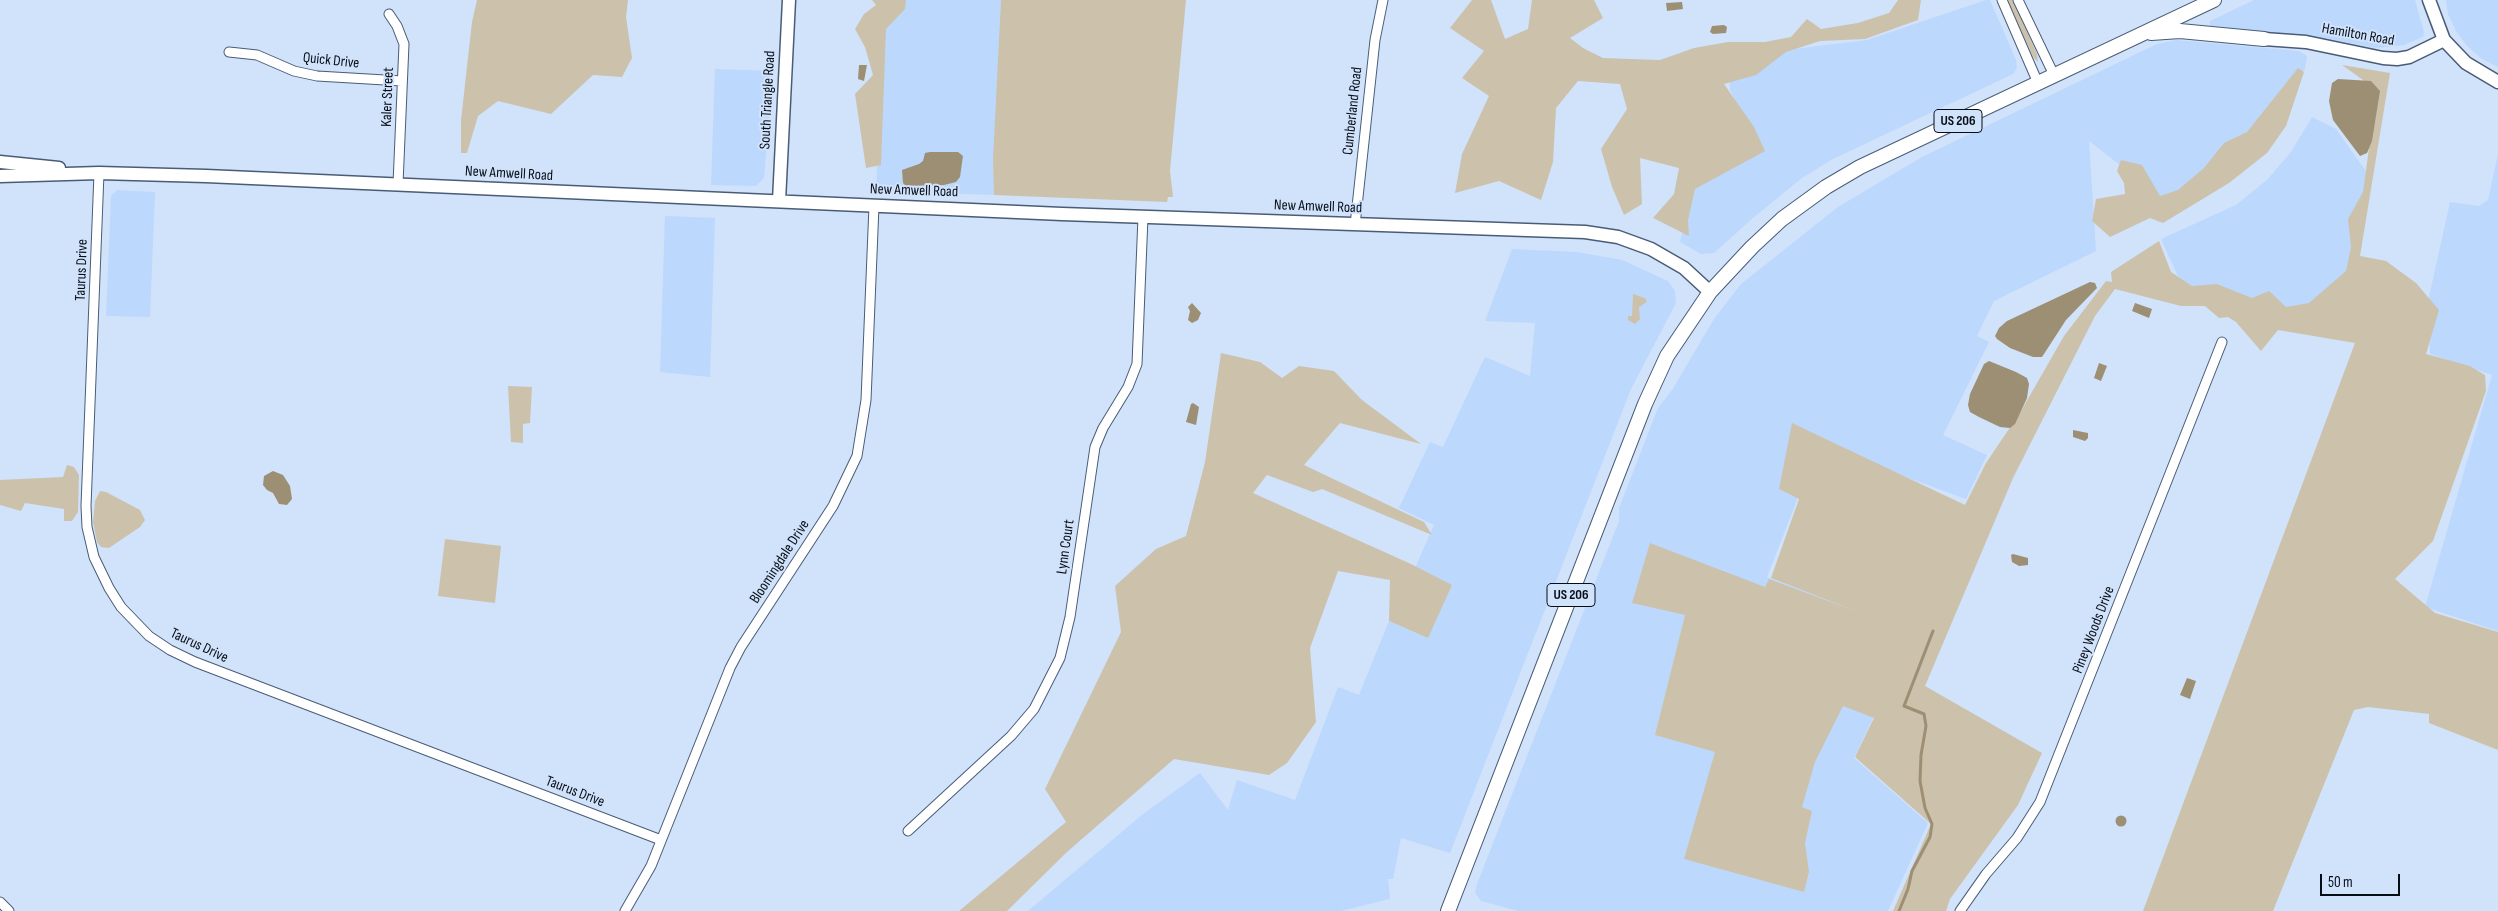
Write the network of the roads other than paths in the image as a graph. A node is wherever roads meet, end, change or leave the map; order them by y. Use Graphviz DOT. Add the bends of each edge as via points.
graph roads {
  1 [pos="789,0"];
  2 [pos="1383,0"];
  3 [pos="2002,0"];
  4 [pos="2018,0"];
  5 [pos="2214,0"];
  6 [pos="2429,0"];
  7 [pos="388,14"];
  8 [pos="2145,33"];
  9 [pos="2264,39"];
  10 [pos="2444,40"];
  11 [pos="229,52"];
  12 [pos="2054,75"];
  13 [pos="402,81"];
  14 [pos="2498,82"];
  15 [pos="2038,83"];
  16 [pos="0,162"];
  17 [pos="99,173"];
  18 [pos="0,176"];
  19 [pos="398,184"];
  20 [pos="780,201"];
  21 [pos="874,206"];
  22 [pos="1143,217"];
  23 [pos="1356,225"];
  24 [pos="1710,292"];
  25 [pos="2222,342"];
  26 [pos="908,831"];
  27 [pos="661,840"];
  28 [pos="0,902"];
  29 [pos="9,911"];
  30 [pos="624,911"];
  31 [pos="1448,911"];
  32 [pos="1960,911"];
  1 -- 20 [label="street, South Triangle Road"];
  2 -- 23 [label="street, Cumberland Road" via="1375,40"];
  3 -- 15 [label="street"];
  4 -- 12 [label="street"];
  5 -- 8 [label="main road, US 206"];
  6 -- 10 [label="street"];
  7 -- 13 [label="street, Kaler Street" via="404,44"];
  8 -- 9 [label="main road" via="2180,31"];
  8 -- 12 [label="main road, US 206"];
  9 -- 10 [label="street, Hamilton Road" via="2306,42 2397,59 2409,57"];
  10 -- 14 [label="street" via="2466,63"];
  11 -- 13 [label="street, Quick Drive" via="257,56 294,71 317,76"];
  12 -- 15 [label="main road, US 206"];
  13 -- 19 [label="street, Kaler Street"];
  15 -- 24 [label="main road, US 206" via="1868,163 1826,187 1782,219"];
  16 -- 17 [label="street, New Amwell Road"];
  17 -- 18 [label="street, New Amwell Road"];
  17 -- 19 [label="street, New Amwell Road"];
  17 -- 27 [label="street, Taurus Drive" via="87,527 94,558 121,608 149,636 195,662"];
  19 -- 20 [label="street, New Amwell Road"];
  20 -- 21 [label="street, New Amwell Road"];
  21 -- 22 [label="street, New Amwell Road"];
  21 -- 27 [label="street, Bloomingdale Drive" via="866,400 857,456 833,506 730,668"];
  22 -- 23 [label="street, New Amwell Road"];
  22 -- 26 [label="street, Lynn Court" via="1136,364 1128,387 1095,448 1070,617 1060,658 1046,689 1017,729"];
  23 -- 24 [label="street, New Amwell Road" via="1606,235 1630,241 1667,258 1684,268"];
  24 -- 31 [label="main road, US 206" via="1667,356 1645,404"];
  25 -- 32 [label="street, Piney Woods Drive" via="2040,802 2017,838"];
  27 -- 30 [label="street, Bloomingdale Drive" via="651,866"];
  28 -- 29 [label="street"];
}
